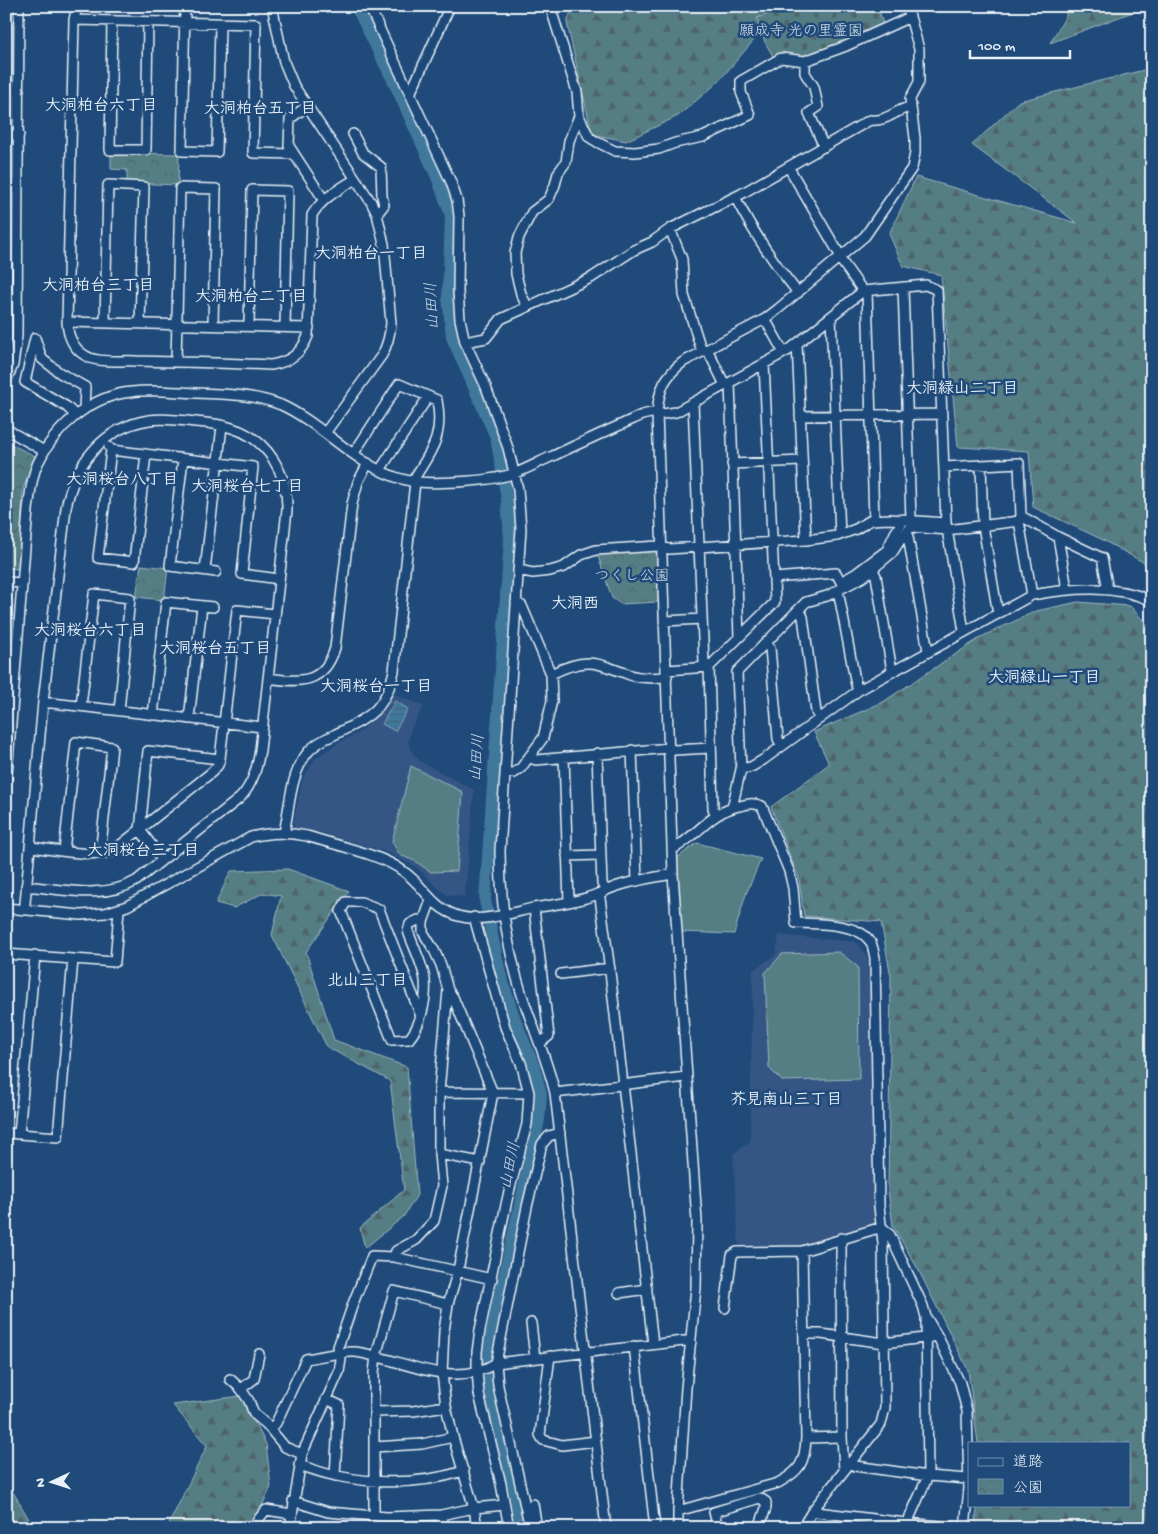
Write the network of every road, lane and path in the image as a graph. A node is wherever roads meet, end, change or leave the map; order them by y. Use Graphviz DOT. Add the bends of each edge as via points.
graph roads {
  1 [pos="19,6"];
  2 [pos="77,6"];
  3 [pos="185,6"];
  4 [pos="272,6"];
  5 [pos="369,6"];
  6 [pos="450,6"];
  7 [pos="550,6"];
  8 [pos="907,6"];
  9 [pos="910,18"];
  10 [pos="74,20"];
  11 [pos="112,21"];
  12 [pos="148,22"];
  13 [pos="185,23"];
  14 [pos="220,24"];
  15 [pos="805,61"];
  16 [pos="6,90"];
  17 [pos="19,90"];
  18 [pos="410,94"];
  19 [pos="307,106"];
  20 [pos="910,107"];
  21 [pos="579,116"];
  22 [pos="354,134"];
  23 [pos="6,135"];
  24 [pos="19,135"];
  25 [pos="824,147"];
  26 [pos="294,154"];
  27 [pos="789,168"];
  28 [pos="355,179"];
  29 [pos="735,197"];
  30 [pos="324,200"];
  31 [pos="377,214"];
  32 [pos="670,229"];
  33 [pos="840,258"];
  34 [pos="903,287"];
  35 [pos="865,291"];
  36 [pos="798,293"];
  37 [pos="527,306"];
  38 [pos="831,317"];
  39 [pos="765,319"];
  40 [pos="67,322"];
  41 [pos="105,323"];
  42 [pos="140,324"];
  43 [pos="177,324"];
  44 [pos="213,325"];
  45 [pos="249,326"];
  46 [pos="285,327"];
  47 [pos="309,328"];
  48 [pos="465,342"];
  49 [pos="797,344"];
  50 [pos="704,350"];
  51 [pos="784,352"];
  52 [pos="176,362"];
  53 [pos="764,364"];
  54 [pos="6,382"];
  55 [pos="727,384"];
  56 [pos="428,397"];
  57 [pos="694,402"];
  58 [pos="84,410"];
  59 [pos="657,413"];
  60 [pos="908,414"];
  61 [pos="942,414"];
  62 [pos="75,415"];
  63 [pos="871,415"];
  64 [pos="800,416"];
  65 [pos="835,416"];
  66 [pos="222,426"];
  67 [pos="6,429"];
  68 [pos="325,433"];
  69 [pos="104,440"];
  70 [pos="111,450"];
  71 [pos="44,452"];
  72 [pos="354,453"];
  73 [pos="146,454"];
  74 [pos="183,459"];
  75 [pos="802,461"];
  76 [pos="768,462"];
  77 [pos="218,463"];
  78 [pos="368,463"];
  79 [pos="732,464"];
  80 [pos="981,465"];
  81 [pos="944,467"];
  82 [pos="380,470"];
  83 [pos="511,474"];
  84 [pos="414,482"];
  85 [pos="908,519"];
  86 [pos="1020,519"];
  87 [pos="874,520"];
  88 [pos="946,526"];
  89 [pos="983,526"];
  90 [pos="907,531"];
  91 [pos="840,535"];
  92 [pos="1058,537"];
  93 [pos="806,540"];
  94 [pos="771,542"];
  95 [pos="735,545"];
  96 [pos="662,547"];
  97 [pos="700,548"];
  98 [pos="205,570"];
  99 [pos="518,570"];
  100 [pos="873,570"];
  101 [pos="216,572"];
  102 [pos="774,578"];
  103 [pos="279,579"];
  104 [pos="6,582"];
  105 [pos="22,583"];
  106 [pos="1067,589"];
  107 [pos="838,590"];
  108 [pos="1108,590"];
  109 [pos="1032,595"];
  110 [pos="1152,601"];
  111 [pos="516,602"];
  112 [pos="202,606"];
  113 [pos="213,607"];
  114 [pos="799,609"];
  115 [pos="275,614"];
  116 [pos="998,614"];
  117 [pos="702,619"];
  118 [pos="665,621"];
  119 [pos="964,632"];
  120 [pos="739,637"];
  121 [pos="766,643"];
  122 [pos="928,651"];
  123 [pos="709,667"];
  124 [pos="892,671"];
  125 [pos="551,674"];
  126 [pos="667,674"];
  127 [pos="268,678"];
  128 [pos="859,690"];
  129 [pos="43,702"];
  130 [pos="81,706"];
  131 [pos="119,711"];
  132 [pos="153,715"];
  133 [pos="820,718"];
  134 [pos="189,719"];
  135 [pos="224,723"];
  136 [pos="262,728"];
  137 [pos="782,746"];
  138 [pos="669,748"];
  139 [pos="711,748"];
  140 [pos="632,750"];
  141 [pos="598,753"];
  142 [pos="564,757"];
  143 [pos="529,758"];
  144 [pos="220,759"];
  145 [pos="741,769"];
  146 [pos="505,773"];
  147 [pos="6,786"];
  148 [pos="732,808"];
  149 [pos="715,815"];
  150 [pos="140,830"];
  151 [pos="284,833"];
  152 [pos="30,847"];
  153 [pos="673,849"];
  154 [pos="64,851"];
  155 [pos="100,854"];
  156 [pos="601,855"];
  157 [pos="567,856"];
  158 [pos="162,859"];
  159 [pos="673,874"];
  160 [pos="637,881"];
  161 [pos="26,886"];
  162 [pos="602,891"];
  163 [pos="431,900"];
  164 [pos="569,902"];
  165 [pos="6,908"];
  166 [pos="534,908"];
  167 [pos="24,910"];
  168 [pos="119,910"];
  169 [pos="499,915"];
  170 [pos="478,917"];
  171 [pos="423,922"];
  172 [pos="6,954"];
  173 [pos="35,956"];
  174 [pos="73,959"];
  175 [pos="610,968"];
  176 [pos="561,974"];
  177 [pos="448,990"];
  178 [pos="421,1016"];
  179 [pos="540,1043"];
  180 [pos="686,1077"];
  181 [pos="623,1085"];
  182 [pos="438,1092"];
  183 [pos="493,1093"];
  184 [pos="529,1093"];
  185 [pos="555,1094"];
  186 [pos="6,1133"];
  187 [pos="560,1133"];
  188 [pos="19,1134"];
  189 [pos="439,1154"];
  190 [pos="480,1162"];
  191 [pos="882,1227"];
  192 [pos="841,1238"];
  193 [pos="802,1251"];
  194 [pos="394,1257"];
  195 [pos="458,1270"];
  196 [pos="492,1279"];
  197 [pos="647,1289"];
  198 [pos="619,1293"];
  199 [pos="448,1304"];
  200 [pos="725,1308"];
  201 [pos="926,1317"];
  202 [pos="530,1323"];
  203 [pos="804,1334"];
  204 [pos="938,1337"];
  205 [pos="842,1338"];
  206 [pos="926,1338"];
  207 [pos="691,1342"];
  208 [pos="884,1343"];
  209 [pos="653,1344"];
  210 [pos="634,1346"];
  211 [pos="585,1352"];
  212 [pos="340,1353"];
  213 [pos="259,1354"];
  214 [pos="376,1356"];
  215 [pos="550,1356"];
  216 [pos="535,1358"];
  217 [pos="495,1364"];
  218 [pos="479,1371"];
  219 [pos="442,1374"];
  220 [pos="230,1379"];
  221 [pos="241,1388"];
  222 [pos="326,1399"];
  223 [pos="446,1406"];
  224 [pos="374,1412"];
  225 [pos="271,1429"];
  226 [pos="453,1437"];
  227 [pos="842,1437"];
  228 [pos="806,1438"];
  229 [pos="596,1440"];
  230 [pos="374,1447"];
  231 [pos="302,1454"];
  232 [pos="300,1465"];
  233 [pos="847,1467"];
  234 [pos="464,1471"];
  235 [pos="335,1476"];
  236 [pos="928,1476"];
  237 [pos="968,1478"];
  238 [pos="374,1482"];
  239 [pos="293,1501"];
  240 [pos="533,1504"];
  241 [pos="505,1505"];
  242 [pos="474,1508"];
  243 [pos="813,1510"];
  244 [pos="678,1511"];
  245 [pos="292,1514"];
  246 [pos="441,1515"];
  247 [pos="374,1516"];
  248 [pos="409,1516"];
  249 [pos="905,1525"];
  250 [pos="255,1528"];
  251 [pos="290,1528"];
  252 [pos="374,1528"];
  253 [pos="409,1528"];
  254 [pos="443,1528"];
  255 [pos="477,1528"];
  256 [pos="509,1528"];
  257 [pos="530,1528"];
  258 [pos="537,1528"];
  259 [pos="606,1528"];
  260 [pos="655,1528"];
  261 [pos="678,1528"];
  262 [pos="718,1528"];
  263 [pos="759,1528"];
  264 [pos="802,1528"];
  265 [pos="965,1528"];
  1 -- 17 [label="street"];
  2 -- 10 [label="street"];
  3 -- 13 [label="street"];
  4 -- 19 [label="street" via="288,73"];
  5 -- 18 [label="street"];
  6 -- 18 [label="street"];
  7 -- 21 [label="street" via="577,92"];
  8 -- 9 [label="street"];
  9 -- 15 [label="street"];
  9 -- 20 [label="street" via="920,49 920,82 910,99"];
  10 -- 11 [label="street"];
  10 -- 40 [label="street"];
  11 -- 12 [label="street"];
  11 -- 12 [label="street" via="110,150 146,150"];
  12 -- 13 [label="street"];
  13 -- 14 [label="street"];
  13 -- 14 [label="street" via="182,151 190,152 217,152"];
  14 -- 26 [label="street" via="256,24 253,153"];
  15 -- 21 [label="street" via="781,58 741,81 750,115 703,137 659,149 635,152 609,149 589,137"];
  15 -- 25 [label="street" via="805,73 814,87 818,107 809,113"];
  16 -- 17 [label="street"];
  17 -- 24 [label="street"];
  18 -- 48 [label="street" via="444,164 457,200 458,300"];
  19 -- 26 [label="street" via="290,119 289,146"];
  19 -- 28 [label="street"];
  20 -- 25 [label="street" via="880,121 870,120"];
  20 -- 33 [label="street" via="915,153 912,168 865,236"];
  21 -- 37 [label="street" via="569,141 566,162 558,173 549,199 532,212 519,236 516,274"];
  22 -- 31 [label="street" via="363,153 381,167 384,205"];
  23 -- 24 [label="street"];
  24 -- 54 [label="street" via="17,336 13,365"];
  25 -- 27 [label="street"];
  26 -- 30 [label="street"];
  27 -- 29 [label="street"];
  27 -- 33 [label="street"];
  28 -- 30 [label="street"];
  28 -- 31 [label="street"];
  29 -- 32 [label="street"];
  29 -- 36 [label="street" via="752,230"];
  30 -- 47 [label="street" via="312,214"];
  31 -- 68 [label="street" via="384,244 390,334 382,355"];
  32 -- 37 [label="street" via="591,278"];
  32 -- 50 [label="street" via="682,259 684,296"];
  33 -- 35 [label="street"];
  33 -- 36 [label="street"];
  34 -- 35 [label="street"];
  34 -- 60 [label="street"];
  34 -- 61 [label="street" via="926,285 937,290"];
  35 -- 38 [label="street"];
  35 -- 63 [label="street"];
  36 -- 39 [label="street"];
  37 -- 48 [label="street" via="502,319 486,338"];
  38 -- 49 [label="street"];
  38 -- 65 [label="street"];
  39 -- 50 [label="street"];
  39 -- 51 [label="street"];
  40 -- 41 [label="street"];
  40 -- 52 [label="street" via="71,342 90,358"];
  41 -- 42 [label="street"];
  41 -- 42 [label="street" via="108,186 144,187"];
  42 -- 43 [label="street"];
  43 -- 44 [label="street"];
  43 -- 44 [label="street" via="180,188 216,188"];
  43 -- 52 [label="street"];
  44 -- 45 [label="street"];
  45 -- 46 [label="street"];
  45 -- 46 [label="street" via="252,190 279,190 288,191"];
  46 -- 47 [label="street"];
  47 -- 52 [label="street" via="306,342 299,352 283,363"];
  48 -- 83 [label="street" via="500,422"];
  49 -- 51 [label="street"];
  49 -- 64 [label="street"];
  50 -- 55 [label="street"];
  50 -- 59 [label="street" via="671,371 663,384"];
  51 -- 53 [label="street"];
  53 -- 55 [label="street"];
  53 -- 76 [label="street"];
  55 -- 57 [label="street"];
  55 -- 79 [label="street"];
  56 -- 72 [label="street" via="399,384"];
  56 -- 82 [label="street"];
  56 -- 84 [label="street" via="437,400 439,428 434,447"];
  57 -- 59 [label="street" via="676,412"];
  57 -- 97 [label="street"];
  58 -- 62 [label="street"];
  58 -- 62 [label="street" via="85,387 42,358 35,338 25,382"];
  58 -- 68 [label="street" via="98,401 131,392 243,395 295,412"];
  59 -- 83 [label="street" via="642,415"];
  59 -- 96 [label="street"];
  60 -- 61 [label="street"];
  60 -- 63 [label="street"];
  60 -- 85 [label="street"];
  61 -- 81 [label="street"];
  62 -- 71 [label="street"];
  63 -- 65 [label="street"];
  63 -- 87 [label="street"];
  64 -- 65 [label="street"];
  64 -- 75 [label="street"];
  65 -- 91 [label="street"];
  66 -- 69 [label="street" via="175,419 149,420 131,425"];
  66 -- 77 [label="street"];
  66 -- 103 [label="street" via="233,428 260,444 283,476 288,497"];
  67 -- 71 [label="street"];
  68 -- 72 [label="street"];
  69 -- 70 [label="street"];
  69 -- 129 [label="street" via="80,467 69,493"];
  70 -- 73 [label="street"];
  70 -- 73 [label="street" via="98,558 134,562"];
  71 -- 105 [label="street" via="31,485"];
  72 -- 78 [label="street"];
  73 -- 74 [label="street"];
  74 -- 77 [label="street"];
  74 -- 98 [label="street" via="170,566"];
  75 -- 76 [label="street"];
  75 -- 93 [label="street"];
  76 -- 79 [label="street"];
  76 -- 94 [label="street"];
  77 -- 98 [label="street"];
  77 -- 103 [label="street" via="253,467 242,574"];
  78 -- 82 [label="street"];
  78 -- 127 [label="street" via="352,504 332,658 318,675 307,680"];
  79 -- 95 [label="street"];
  80 -- 81 [label="street"];
  80 -- 86 [label="street" via="1020,463"];
  80 -- 89 [label="street"];
  81 -- 88 [label="street"];
  82 -- 84 [label="street"];
  83 -- 84 [label="street" via="440,483"];
  83 -- 99 [label="street" via="518,489 521,529"];
  84 -- 151 [label="street" via="394,671 387,695 366,718 319,742 309,751 296,773"];
  85 -- 87 [label="street"];
  85 -- 88 [label="street"];
  85 -- 102 [label="street" via="895,532 887,550 841,582 836,573"];
  86 -- 89 [label="street"];
  86 -- 92 [label="street"];
  86 -- 109 [label="street"];
  87 -- 91 [label="street"];
  88 -- 89 [label="street"];
  88 -- 90 [label="street"];
  88 -- 119 [label="street"];
  89 -- 116 [label="street"];
  90 -- 100 [label="street" via="892,553"];
  90 -- 122 [label="street"];
  91 -- 93 [label="street"];
  92 -- 106 [label="street"];
  92 -- 108 [label="street" via="1102,558"];
  93 -- 94 [label="street"];
  94 -- 95 [label="street"];
  94 -- 102 [label="street"];
  95 -- 97 [label="street"];
  95 -- 120 [label="street"];
  96 -- 97 [label="street" via="666,550"];
  96 -- 99 [label="street" via="596,550 550,571 533,573"];
  96 -- 118 [label="street"];
  97 -- 117 [label="street"];
  98 -- 101 [label="street"];
  99 -- 111 [label="street"];
  100 -- 107 [label="street"];
  100 -- 124 [label="street"];
  102 -- 120 [label="street" via="775,602"];
  103 -- 115 [label="street"];
  104 -- 105 [label="street"];
  105 -- 147 [label="street"];
  106 -- 108 [label="street"];
  106 -- 109 [label="street"];
  107 -- 114 [label="street" via="806,602"];
  107 -- 128 [label="street"];
  108 -- 110 [label="street" via="1129,592"];
  109 -- 116 [label="street"];
  111 -- 125 [label="street" via="522,606"];
  111 -- 146 [label="street"];
  112 -- 113 [label="street"];
  112 -- 132 [label="street" via="166,602"];
  112 -- 134 [label="street"];
  114 -- 121 [label="street"];
  114 -- 133 [label="street" via="803,617 816,712"];
  115 -- 127 [label="street"];
  115 -- 135 [label="street" via="237,610"];
  116 -- 119 [label="street"];
  117 -- 118 [label="street"];
  117 -- 123 [label="street" via="704,663"];
  118 -- 126 [label="street"];
  119 -- 122 [label="street"];
  120 -- 123 [label="street"];
  121 -- 137 [label="street" via="770,648 778,739"];
  121 -- 145 [label="street" via="737,672"];
  122 -- 124 [label="street"];
  123 -- 126 [label="street"];
  123 -- 139 [label="street"];
  124 -- 128 [label="street"];
  125 -- 126 [label="street" via="571,665 587,663 605,665 646,679"];
  125 -- 143 [label="street" via="552,701 543,738"];
  126 -- 138 [label="street"];
  127 -- 136 [label="street"];
  128 -- 133 [label="street"];
  129 -- 130 [label="street"];
  129 -- 152 [label="street"];
  130 -- 131 [label="street"];
  130 -- 131 [label="street" via="94,594 130,598"];
  131 -- 132 [label="street"];
  132 -- 134 [label="street"];
  133 -- 137 [label="street"];
  134 -- 135 [label="street"];
  135 -- 136 [label="street"];
  135 -- 144 [label="street"];
  136 -- 158 [label="street" via="258,762 248,789"];
  137 -- 145 [label="street" via="764,760"];
  138 -- 139 [label="street"];
  138 -- 140 [label="street"];
  138 -- 153 [label="street"];
  139 -- 149 [label="street"];
  140 -- 141 [label="street"];
  140 -- 160 [label="street"];
  141 -- 142 [label="street"];
  141 -- 156 [label="street"];
  142 -- 143 [label="street"];
  142 -- 157 [label="street"];
  143 -- 146 [label="street" via="514,773"];
  144 -- 150 [label="street" via="212,772"];
  144 -- 150 [label="street" via="148,751"];
  145 -- 148 [label="street"];
  146 -- 169 [label="street"];
  148 -- 149 [label="street"];
  148 -- 191 [label="street" via="755,803 762,806 789,871 796,923 847,927 871,943 875,958"];
  149 -- 153 [label="street"];
  150 -- 155 [label="street" via="113,851"];
  150 -- 158 [label="street"];
  151 -- 163 [label="street" via="307,836 391,863 405,871"];
  151 -- 168 [label="street" via="251,837"];
  152 -- 154 [label="street"];
  152 -- 161 [label="street"];
  153 -- 159 [label="street"];
  154 -- 155 [label="street"];
  154 -- 155 [label="street" via="76,742 112,747"];
  156 -- 157 [label="street"];
  156 -- 162 [label="street"];
  157 -- 164 [label="street"];
  158 -- 161 [label="street" via="136,881 111,891"];
  159 -- 160 [label="street"];
  159 -- 180 [label="street"];
  160 -- 162 [label="street"];
  161 -- 167 [label="street"];
  162 -- 164 [label="street"];
  162 -- 175 [label="street" via="600,898"];
  163 -- 170 [label="street" via="460,916"];
  163 -- 171 [label="street"];
  164 -- 166 [label="street"];
  165 -- 167 [label="street"];
  166 -- 169 [label="street"];
  166 -- 179 [label="street" via="549,1036"];
  167 -- 168 [label="street" via="81,915"];
  168 -- 174 [label="street" via="115,962"];
  169 -- 170 [label="street"];
  169 -- 179 [label="street"];
  170 -- 184 [label="street" via="505,1028 521,1063"];
  171 -- 177 [label="street" via="423,932 441,965"];
  171 -- 178 [label="street" via="418,920 410,924 408,932 425,979"];
  172 -- 173 [label="street"];
  173 -- 174 [label="street"];
  173 -- 188 [label="street"];
  174 -- 188 [label="street" via="58,1136"];
  175 -- 176 [label="street"];
  175 -- 181 [label="street"];
  177 -- 182 [label="street"];
  177 -- 183 [label="street"];
  178 -- 178 [label="street" via="379,909 361,902 346,902 341,910 392,1040 409,1040 416,1032"];
  179 -- 185 [label="street"];
  180 -- 181 [label="street"];
  180 -- 207 [label="street" via="697,1221"];
  181 -- 185 [label="street"];
  181 -- 197 [label="street"];
  182 -- 183 [label="street"];
  182 -- 189 [label="street"];
  183 -- 184 [label="street"];
  183 -- 190 [label="street"];
  184 -- 196 [label="street" via="527,1124 507,1200"];
  185 -- 187 [label="street"];
  186 -- 188 [label="street"];
  187 -- 211 [label="street"];
  187 -- 217 [label="street" via="549,1136 542,1144"];
  189 -- 190 [label="street"];
  189 -- 194 [label="street" via="442,1186 434,1221 416,1240 396,1251"];
  190 -- 195 [label="street"];
  191 -- 192 [label="street"];
  191 -- 201 [label="street" via="890,1235 924,1306"];
  191 -- 208 [label="street"];
  192 -- 193 [label="street"];
  192 -- 205 [label="street"];
  193 -- 200 [label="street" via="732,1254"];
  193 -- 203 [label="street"];
  194 -- 195 [label="street"];
  194 -- 212 [label="street" via="372,1256 338,1347"];
  195 -- 196 [label="street"];
  195 -- 199 [label="street"];
  196 -- 218 [label="street" via="480,1330"];
  197 -- 198 [label="street"];
  197 -- 209 [label="street"];
  199 -- 214 [label="street" via="394,1291"];
  199 -- 219 [label="street"];
  201 -- 204 [label="street"];
  201 -- 206 [label="street"];
  202 -- 216 [label="street"];
  203 -- 205 [label="street"];
  203 -- 228 [label="street"];
  204 -- 206 [label="street"];
  204 -- 237 [label="street" via="964,1396"];
  205 -- 208 [label="street"];
  205 -- 227 [label="street"];
  206 -- 208 [label="street"];
  206 -- 236 [label="street"];
  207 -- 209 [label="street"];
  207 -- 244 [label="street"];
  208 -- 233 [label="street" via="885,1408 881,1424"];
  209 -- 210 [label="street"];
  210 -- 211 [label="street"];
  210 -- 260 [label="street"];
  211 -- 215 [label="street"];
  211 -- 229 [label="street"];
  212 -- 214 [label="street"];
  212 -- 222 [label="street" via="339,1372"];
  212 -- 225 [label="street" via="306,1359"];
  213 -- 221 [label="street" via="254,1379"];
  214 -- 219 [label="street"];
  214 -- 224 [label="street"];
  215 -- 216 [label="street"];
  215 -- 229 [label="street" via="540,1435 543,1440 562,1446"];
  216 -- 217 [label="street"];
  217 -- 218 [label="street"];
  217 -- 257 [label="street"];
  218 -- 219 [label="street"];
  218 -- 241 [label="street" via="479,1394"];
  219 -- 223 [label="street"];
  220 -- 221 [label="street"];
  221 -- 225 [label="street" via="254,1414"];
  222 -- 231 [label="street"];
  222 -- 235 [label="street" via="339,1405"];
  223 -- 224 [label="street"];
  223 -- 226 [label="street"];
  224 -- 230 [label="street"];
  225 -- 231 [label="street" via="285,1447"];
  226 -- 230 [label="street" via="422,1444"];
  226 -- 234 [label="street"];
  227 -- 228 [label="street"];
  227 -- 233 [label="street"];
  228 -- 244 [label="street" via="805,1456 791,1476 778,1483"];
  229 -- 259 [label="street"];
  230 -- 238 [label="street"];
  231 -- 232 [label="street"];
  232 -- 235 [label="street"];
  232 -- 239 [label="street"];
  233 -- 236 [label="street"];
  233 -- 243 [label="street"];
  234 -- 238 [label="street" via="424,1481"];
  234 -- 242 [label="street"];
  235 -- 238 [label="street"];
  236 -- 237 [label="street"];
  236 -- 249 [label="street"];
  237 -- 265 [label="street"];
  238 -- 247 [label="street"];
  239 -- 245 [label="street"];
  239 -- 247 [label="street" via="328,1512"];
  240 -- 258 [label="street"];
  241 -- 242 [label="street"];
  241 -- 256 [label="street"];
  242 -- 246 [label="street"];
  242 -- 255 [label="street"];
  243 -- 249 [label="street"];
  243 -- 264 [label="street"];
  244 -- 261 [label="street"];
  245 -- 250 [label="street" via="266,1510"];
  245 -- 251 [label="street"];
  246 -- 248 [label="street"];
  246 -- 254 [label="street"];
  247 -- 248 [label="street"];
  247 -- 252 [label="street"];
  248 -- 253 [label="street"];
  249 -- 265 [label="street"];
  262 -- 263 [label="street" via="714,1512 760,1498 766,1502 766,1508"];
}
